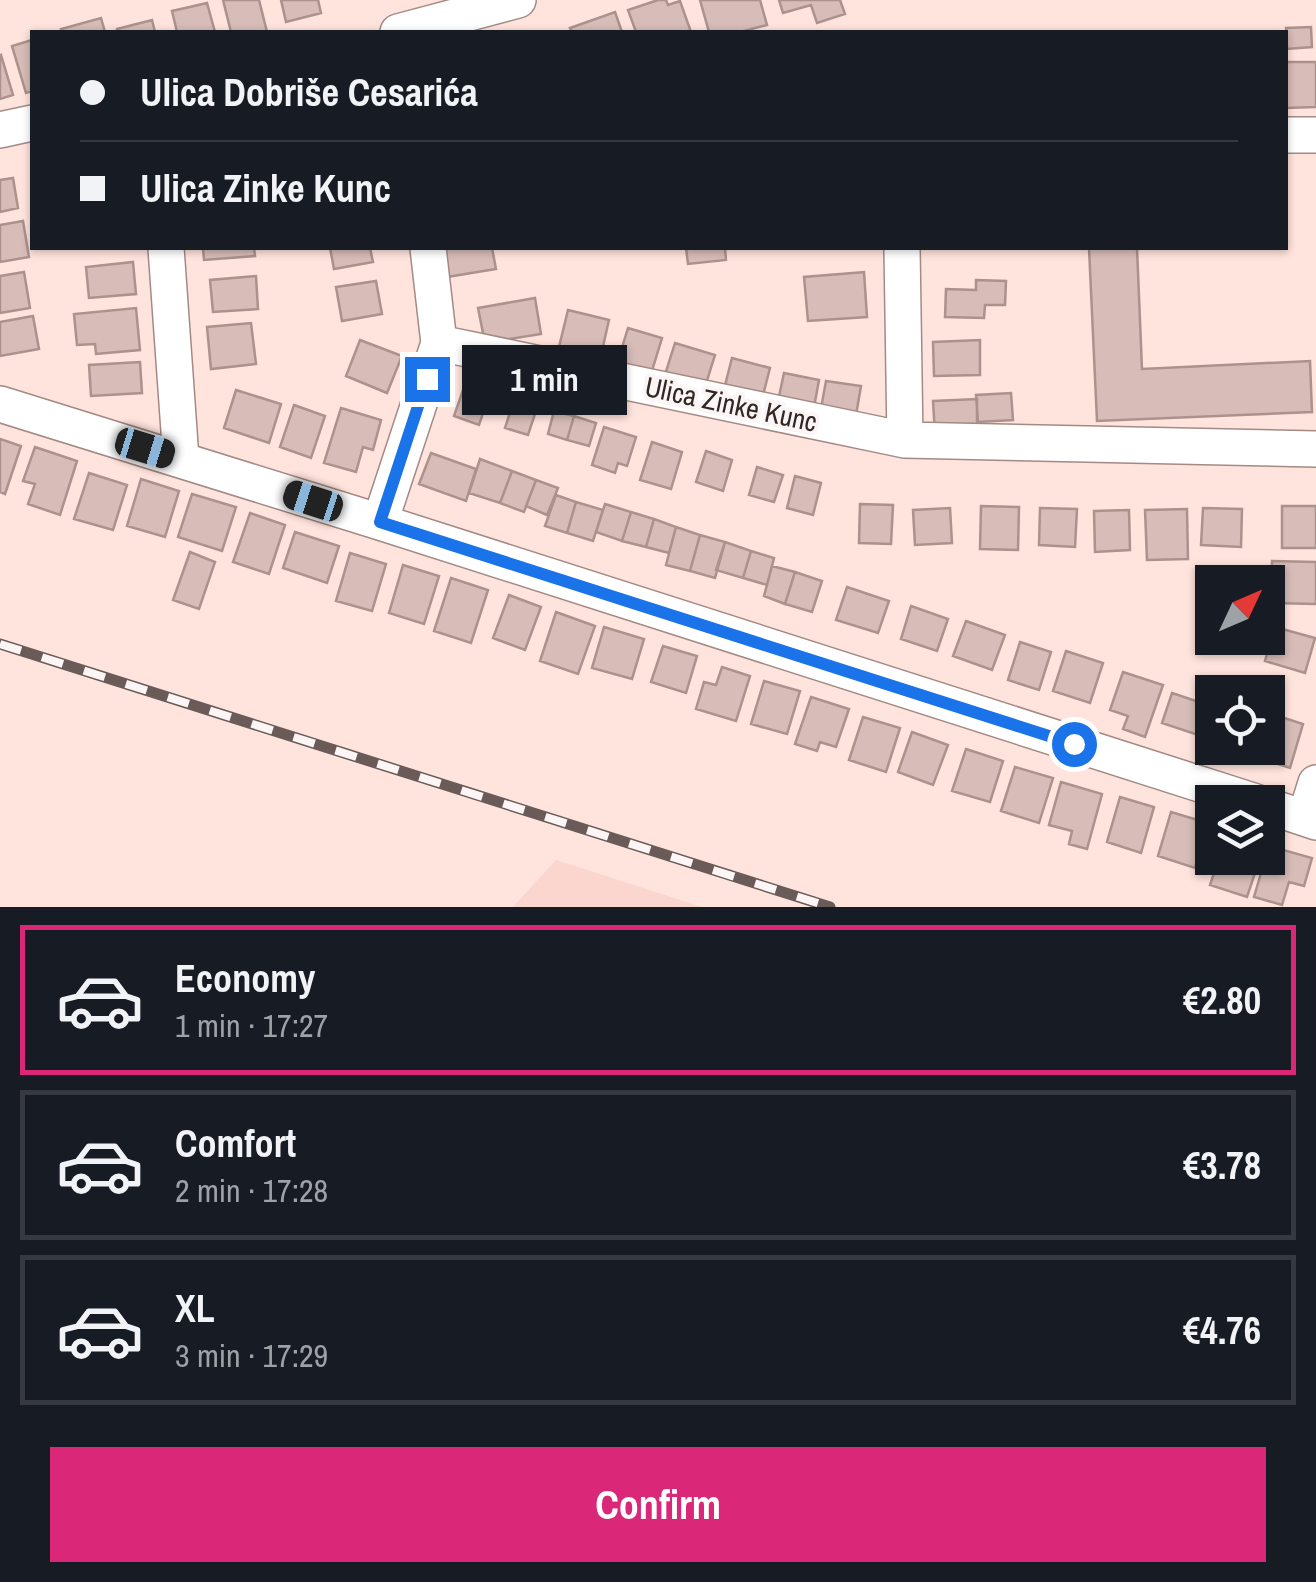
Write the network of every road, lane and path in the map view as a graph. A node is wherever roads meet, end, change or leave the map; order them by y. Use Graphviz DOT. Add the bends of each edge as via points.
graph roads {
  1 [pos="518,0"];
  2 [pos="406,30"];
  3 [pos="30,123"];
  4 [pos="0,130"];
  5 [pos="1288,135"];
  6 [pos="1316,135"];
  7 [pos="166,250"];
  8 [pos="428,250"];
  9 [pos="902,250"];
  10 [pos="439,343"];
  11 [pos="0,404"];
  12 [pos="905,440"];
  13 [pos="1316,449"];
  14 [pos="181,459"];
  15 [pos="380,522"];
  16 [pos="1316,783"];
  17 [pos="1203,785"];
  18 [pos="1285,812"];
  19 [pos="1311,820"];
  1 -- 2 [label="street"];
  3 -- 4 [label="street"];
  5 -- 6 [label="street"];
  7 -- 14 [label="street"];
  8 -- 10 [label="street"];
  9 -- 12 [label="street"];
  10 -- 12 [label="street, Ulica Zinke Kunc"];
  10 -- 15 [label="street"];
  11 -- 14 [label="street"];
  12 -- 13 [label="street, Ulica Zinke Kunc"];
  14 -- 15 [label="street"];
  15 -- 17 [label="street"];
  16 -- 19 [label="street"];
  18 -- 19 [label="street"];
}
